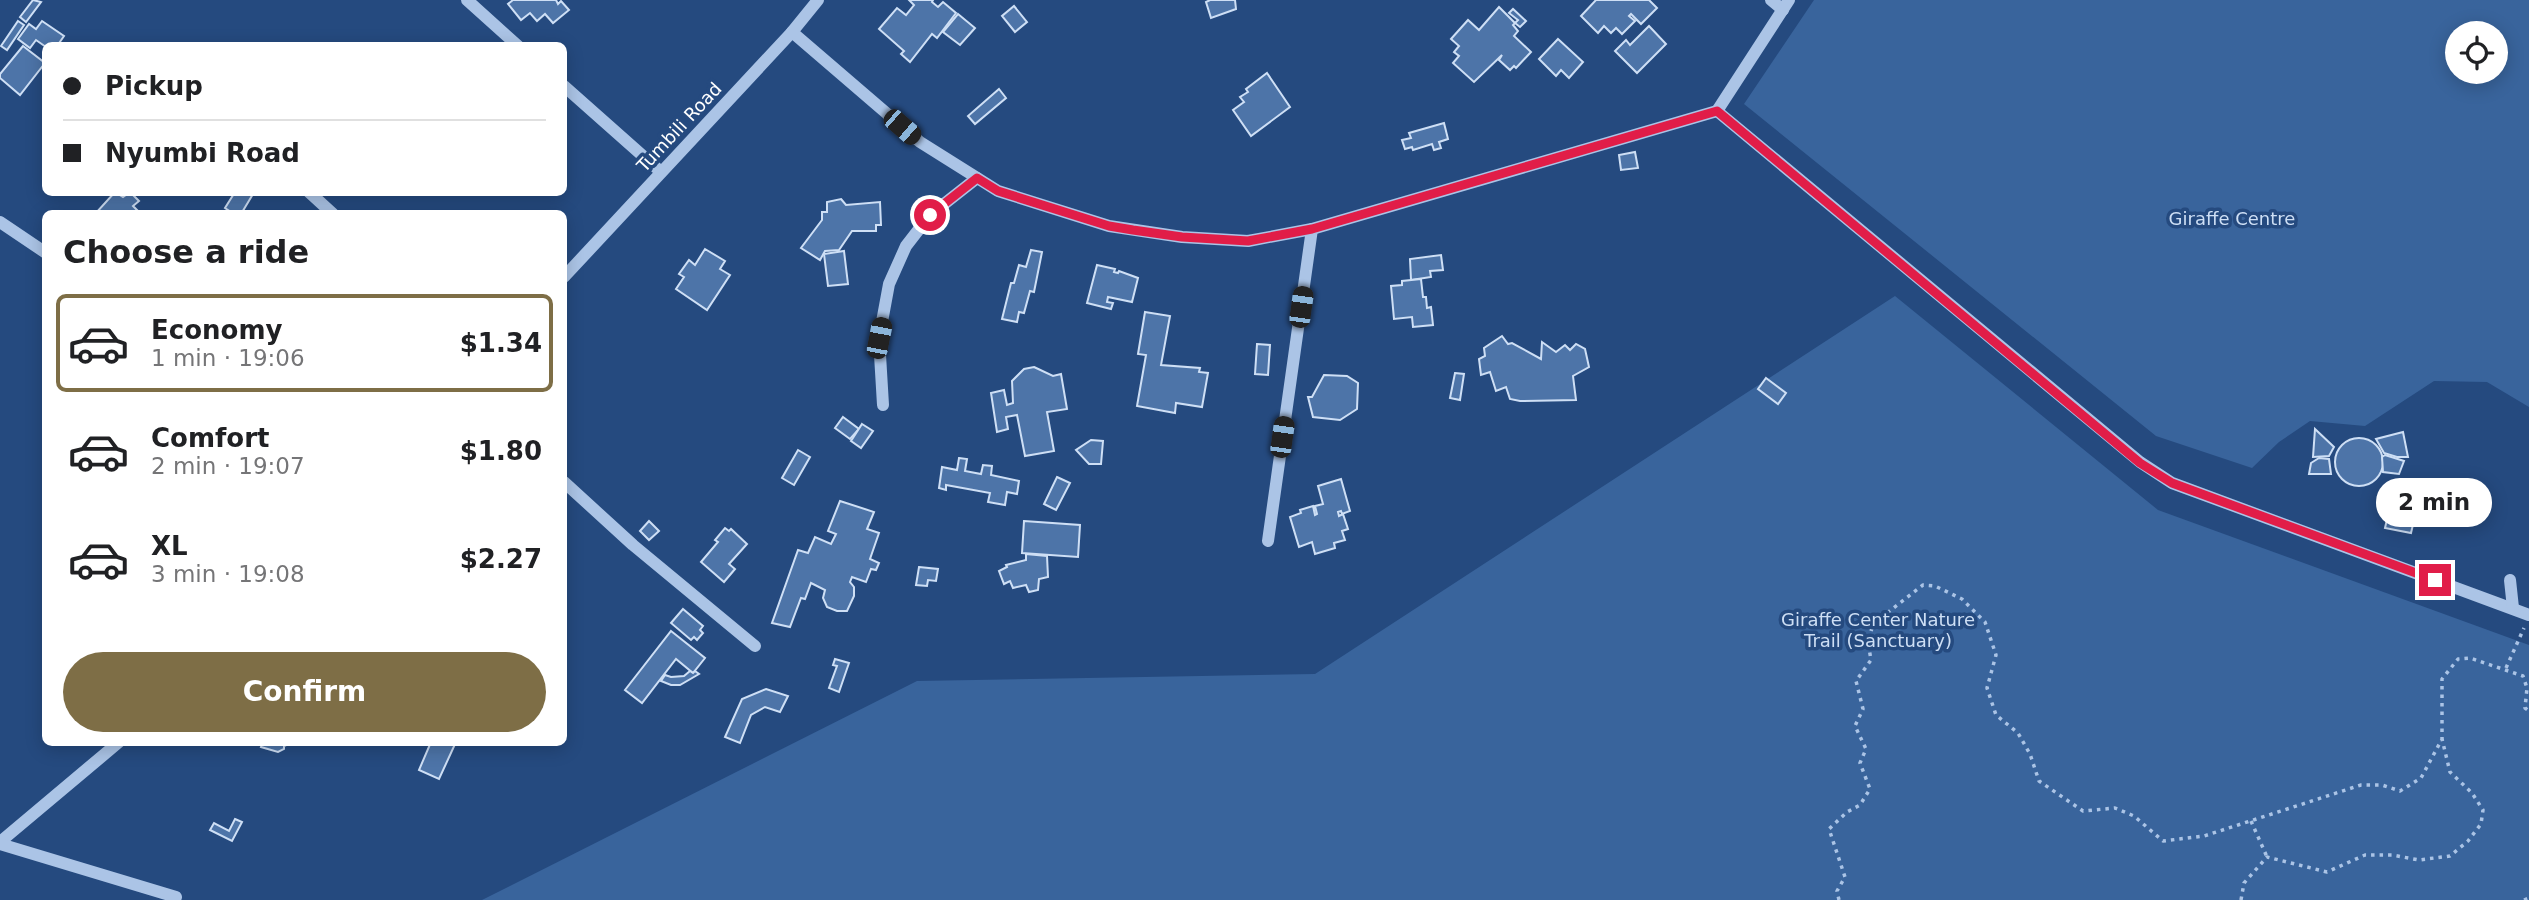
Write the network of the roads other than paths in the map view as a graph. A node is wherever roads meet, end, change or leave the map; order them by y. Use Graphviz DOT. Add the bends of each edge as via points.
graph roads {
  1 [pos="467,0"];
  2 [pos="818,0"];
  3 [pos="1770,0"];
  4 [pos="1786,5"];
  5 [pos="792,32"];
  6 [pos="514,42"];
  7 [pos="567,89"];
  8 [pos="1717,111"];
  9 [pos="661,172"];
  10 [pos="977,178"];
  11 [pos="313,196"];
  12 [pos="329,210"];
  13 [pos="0,222"];
  14 [pos="1312,229"];
  15 [pos="42,250"];
  16 [pos="567,274"];
  17 [pos="883,405"];
  18 [pos="567,485"];
  19 [pos="1268,541"];
  20 [pos="2510,580"];
  21 [pos="2513,608"];
  22 [pos="2529,615"];
  23 [pos="755,646"];
  24 [pos="114,746"];
  25 [pos="0,843"];
  26 [pos="176,897"];
  1 -- 6 [label="street"];
  2 -- 5 [label="street, Tumbili Road"];
  3 -- 4 [label="street"];
  4 -- 8 [label="street"];
  5 -- 9 [label="street, Tumbili Road"];
  5 -- 10 [label="street" via="920,142"];
  7 -- 9 [label="street"];
  8 -- 14 [label="street"];
  8 -- 21 [label="street" via="2140,463 2172,483"];
  9 -- 16 [label="street, Tumbili Road"];
  10 -- 14 [label="street" via="998,191 1121,228 1248,241"];
  10 -- 17 [label="street" via="930,215 906,246 889,284 879,338"];
  11 -- 12 [label="street"];
  13 -- 15 [label="street"];
  14 -- 19 [label="street"];
  18 -- 23 [label="street"];
  20 -- 21 [label="street"];
  21 -- 22 [label="street"];
  24 -- 25 [label="street"];
  25 -- 26 [label="street"];
}
